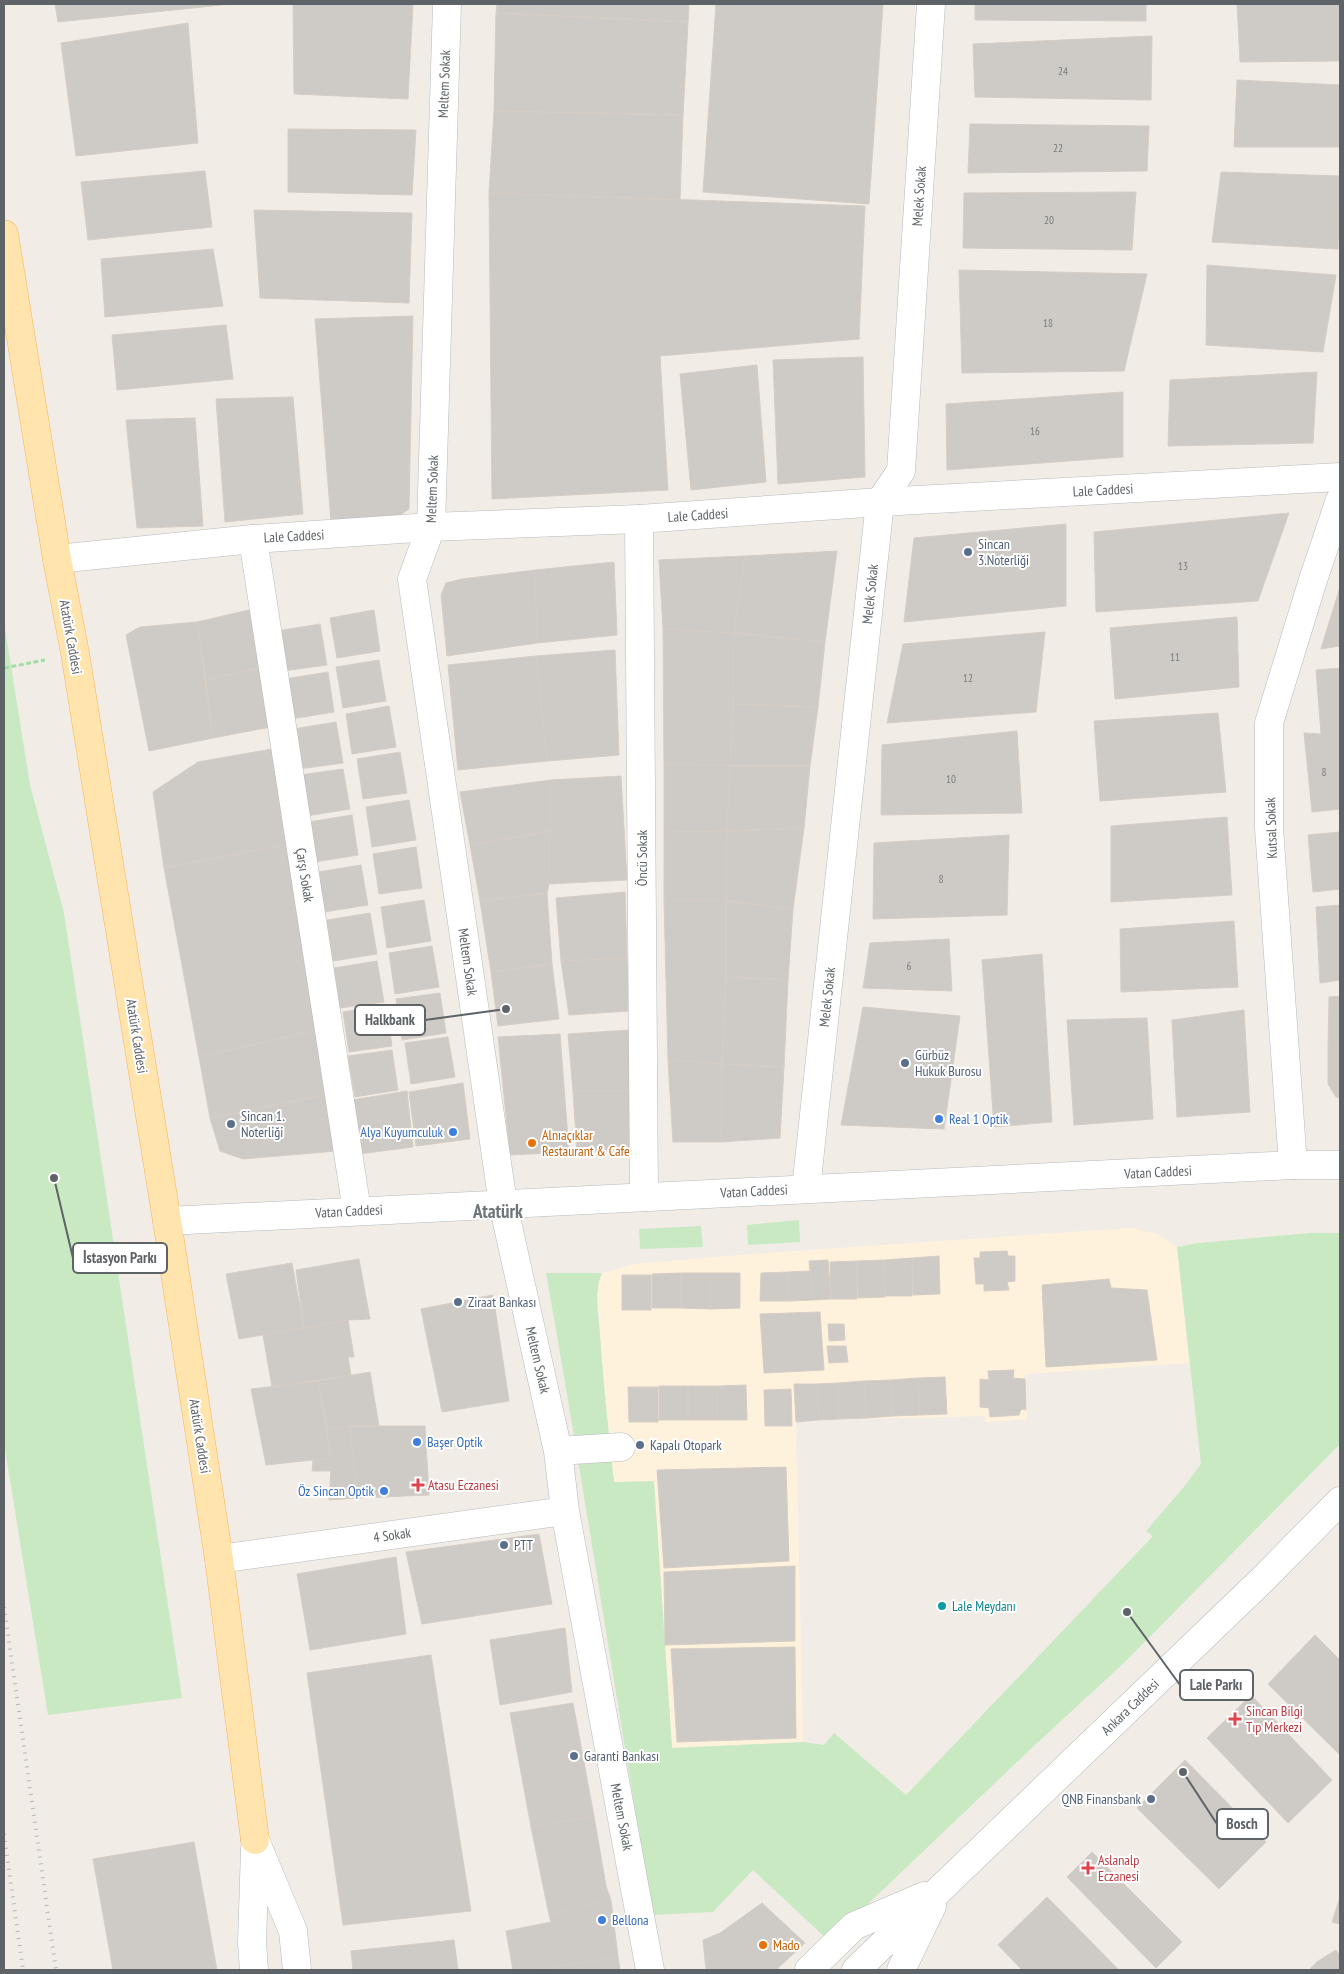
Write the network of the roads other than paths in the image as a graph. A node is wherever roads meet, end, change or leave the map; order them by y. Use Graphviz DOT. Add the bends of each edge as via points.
graph roads {
  1 [pos="447,4"];
  2 [pos="931,4"];
  3 [pos="4,238"];
  4 [pos="1340,477"];
  5 [pos="1340,500"];
  6 [pos="880,502"];
  7 [pos="639,519"];
  8 [pos="431,527"];
  9 [pos="253,539"];
  10 [pos="57,559"];
  11 [pos="1293,1165"];
  12 [pos="1340,1165"];
  13 [pos="806,1189"];
  14 [pos="644,1197"];
  15 [pos="503,1204"];
  16 [pos="358,1211"];
  17 [pos="167,1221"];
  18 [pos="621,1447"];
  19 [pos="558,1451"];
  20 [pos="1340,1501"];
  21 [pos="565,1511"];
  22 [pos="219,1560"];
  23 [pos="255,1840"];
  24 [pos="940,1889"];
  25 [pos="254,1970"];
  26 [pos="297,1970"];
  27 [pos="650,1970"];
  28 [pos="808,1970"];
  29 [pos="856,1970"];
  30 [pos="901,1970"];
  1 -- 8 [label="street, Meltem Sokak"];
  2 -- 6 [label="street, Melek Sokak" via="901,471"];
  3 -- 10 [label="main road, Atatürk Caddesi"];
  4 -- 6 [label="street, Lale Caddesi"];
  5 -- 11 [label="street, Kutsal Sokak" via="1270,723 1269,828"];
  6 -- 7 [label="street, Lale Caddesi"];
  6 -- 13 [label="street, Melek Sokak"];
  7 -- 8 [label="street, Lale Caddesi"];
  7 -- 14 [label="street, Öncü Sokak"];
  8 -- 9 [label="street, Lale Caddesi"];
  8 -- 15 [label="street, Meltem Sokak" via="412,580"];
  9 -- 10 [label="street, Lale Caddesi"];
  9 -- 16 [label="street, Çarşı Sokak"];
  10 -- 17 [label="main road, Atatürk Caddesi"];
  11 -- 12 [label="street, Vatan Caddesi"];
  11 -- 13 [label="street, Vatan Caddesi"];
  13 -- 14 [label="street, Vatan Caddesi"];
  14 -- 15 [label="street, Vatan Caddesi"];
  15 -- 16 [label="street, Vatan Caddesi"];
  15 -- 19 [label="street, Meltem Sokak"];
  16 -- 17 [label="street, Vatan Caddesi"];
  17 -- 22 [label="main road, Atatürk Caddesi"];
  18 -- 19 [label="street"];
  19 -- 21 [label="street, Meltem Sokak"];
  20 -- 24 [label="street, Ankara Caddesi"];
  21 -- 22 [label="street, 4 Sokak"];
  21 -- 27 [label="street, Meltem Sokak"];
  22 -- 23 [label="main road, Atatürk Caddesi"];
  23 -- 25 [label="street"];
  23 -- 26 [label="street" via="293,1931"];
  24 -- 28 [label="street" via="854,1926"];
  24 -- 29 [label="street, Ankara Caddesi"];
  24 -- 30 [label="street"];
}
